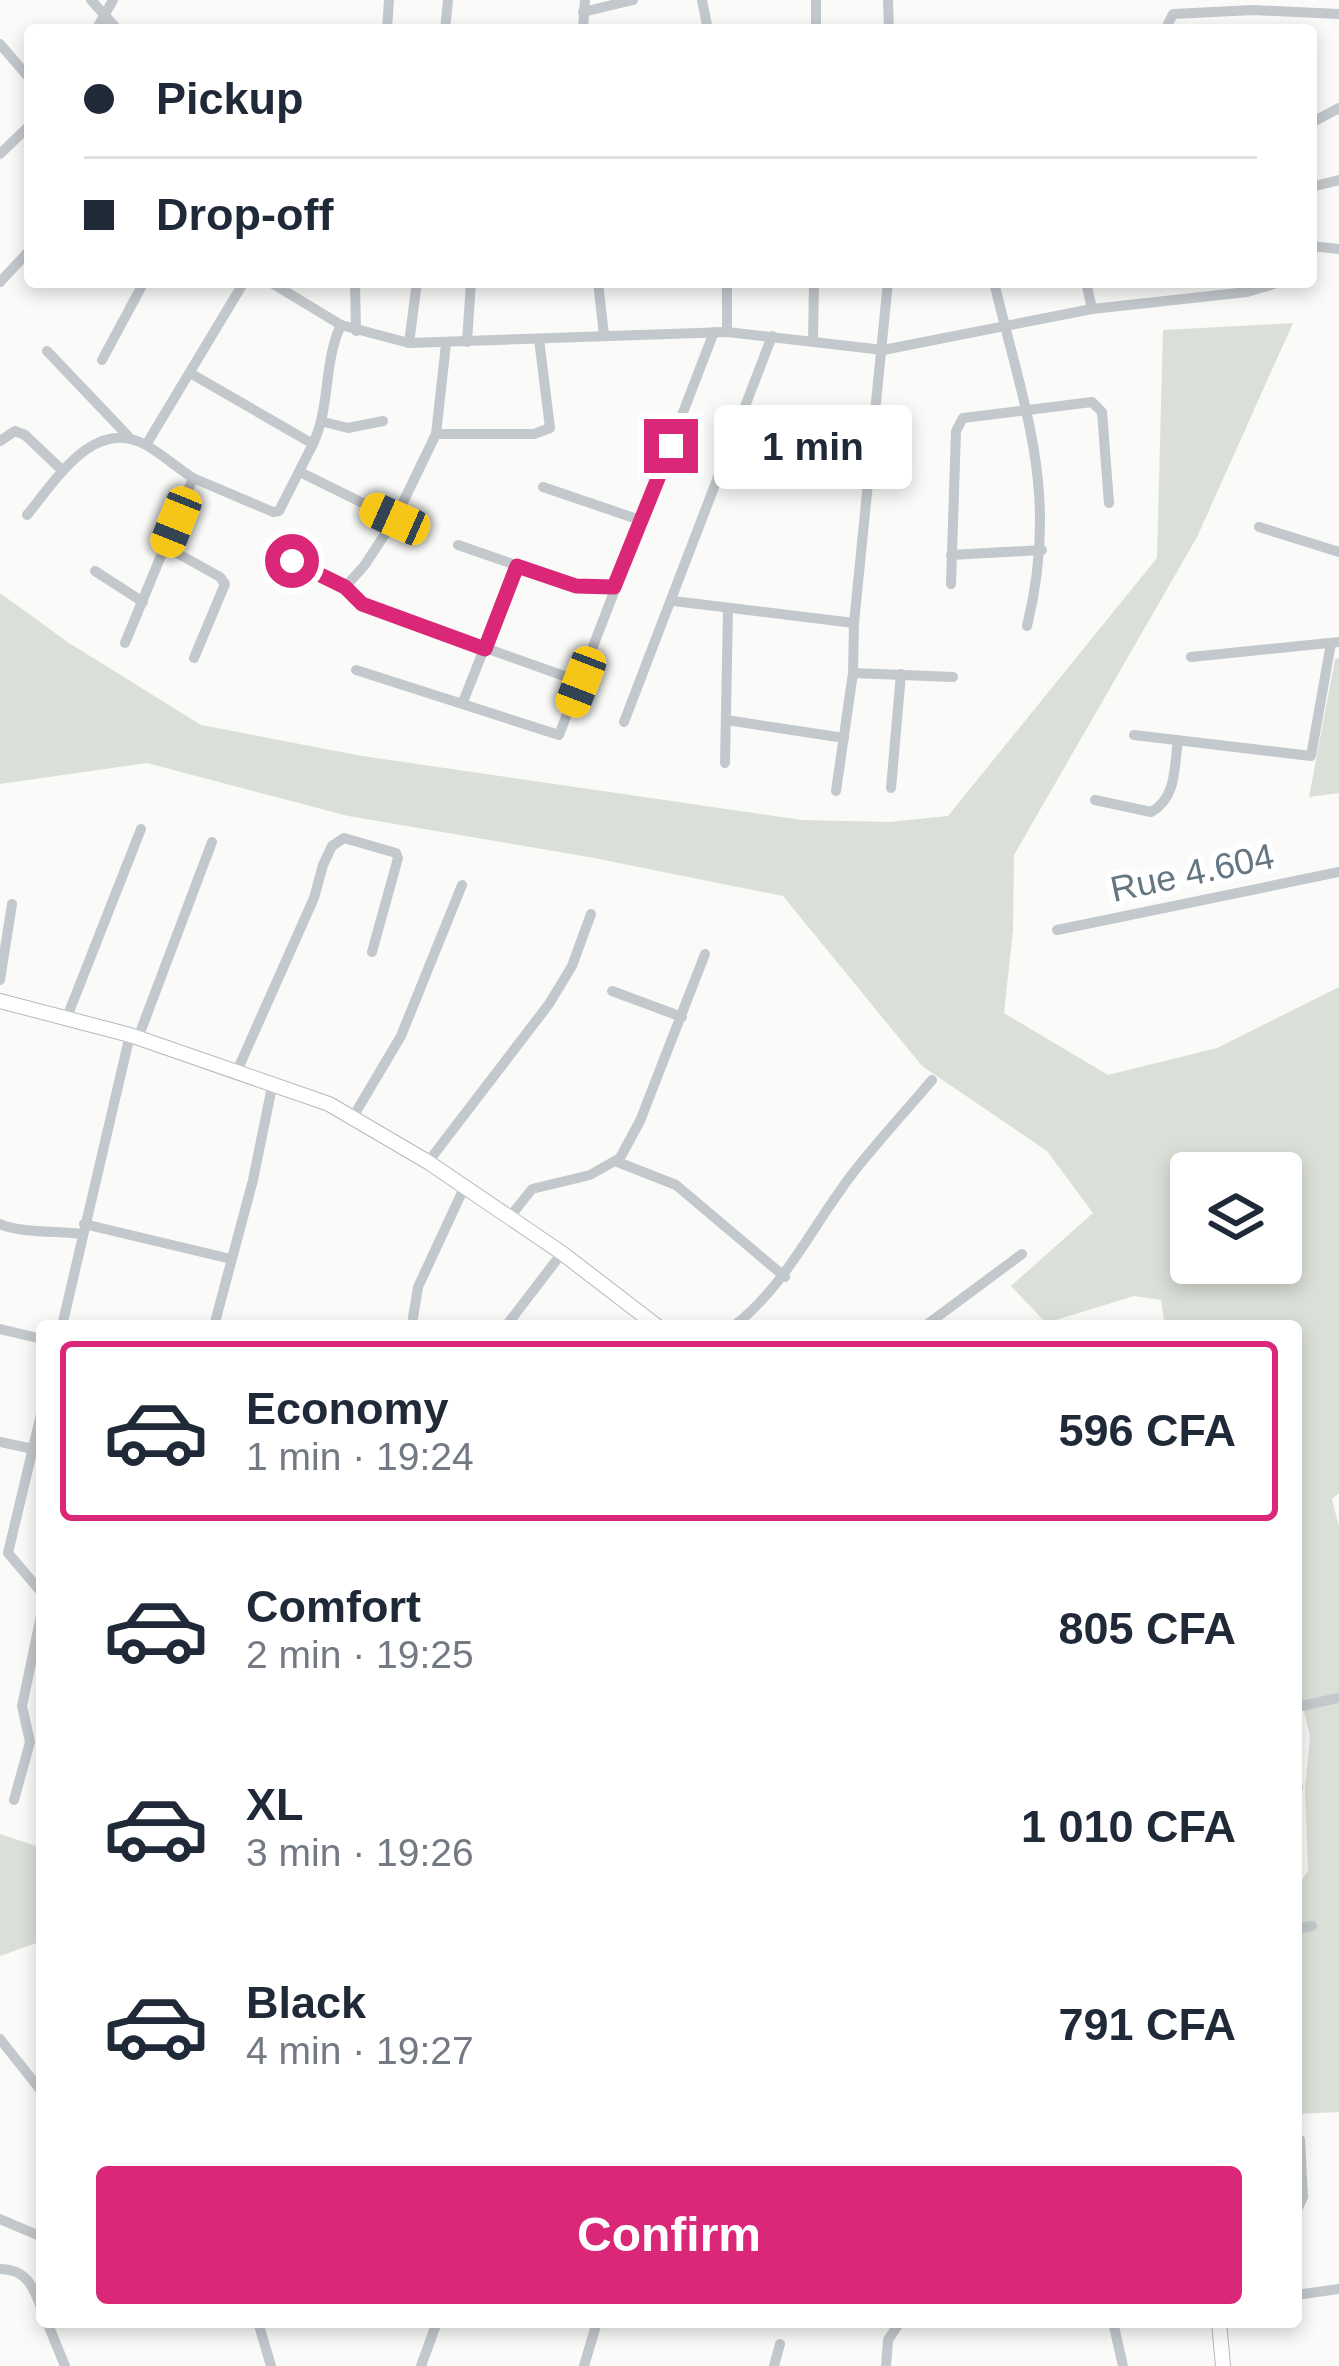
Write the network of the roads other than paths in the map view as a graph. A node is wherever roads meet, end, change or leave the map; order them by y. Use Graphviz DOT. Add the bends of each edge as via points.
graph roads {
  1 [pos="91,0"];
  2 [pos="113,0"];
  3 [pos="633,0"];
  4 [pos="584,6"];
  5 [pos="1339,14"];
  6 [pos="105,16"];
  7 [pos="100,24"];
  8 [pos="112,24"];
  9 [pos="1166,24"];
  10 [pos="0,44"];
  11 [pos="24,72"];
  12 [pos="24,130"];
  13 [pos="0,154"];
  14 [pos="24,256"];
  15 [pos="0,282"];
  16 [pos="142,288"];
  17 [pos="240,288"];
  18 [pos="280,288"];
  19 [pos="355,288"];
  20 [pos="416,288"];
  21 [pos="471,288"];
  22 [pos="599,288"];
  23 [pos="726,288"];
  24 [pos="814,288"];
  25 [pos="888,288"];
  26 [pos="995,288"];
  27 [pos="1087,288"];
  28 [pos="1260,288"];
  29 [pos="1092,310"];
  30 [pos="340,325"];
  31 [pos="1005,328"];
  32 [pos="356,331"];
  33 [pos="720,332"];
  34 [pos="604,335"];
  35 [pos="772,336"];
  36 [pos="539,339"];
  37 [pos="813,340"];
  38 [pos="467,342"];
  39 [pos="409,343"];
  40 [pos="446,344"];
  41 [pos="883,350"];
  42 [pos="47,351"];
  43 [pos="102,360"];
  44 [pos="190,373"];
  45 [pos="1029,411"];
  46 [pos="383,421"];
  47 [pos="324,422"];
  48 [pos="436,434"];
  49 [pos="130,438"];
  50 [pos="0,441"];
  51 [pos="313,444"];
  52 [pos="146,445"];
  53 [pos="63,471"];
  54 [pos="300,472"];
  55 [pos="193,478"];
  56 [pos="543,487"];
  57 [pos="1109,502"];
  58 [pos="27,515"];
  59 [pos="395,519"];
  60 [pos="643,521"];
  61 [pos="1258,527"];
  62 [pos="458,545"];
  63 [pos="166,547"];
  64 [pos="1042,550"];
  65 [pos="1339,552"];
  66 [pos="951,555"];
  67 [pos="292,561"];
  68 [pos="517,566"];
  69 [pos="95,572"];
  70 [pos="951,584"];
  71 [pos="345,587"];
  72 [pos="614,587"];
  73 [pos="143,602"];
  74 [pos="673,602"];
  75 [pos="728,610"];
  76 [pos="854,623"];
  77 [pos="1027,626"];
  78 [pos="1335,642"];
  79 [pos="125,644"];
  80 [pos="485,649"];
  81 [pos="1191,657"];
  82 [pos="194,658"];
  83 [pos="356,670"];
  84 [pos="853,673"];
  85 [pos="901,674"];
  86 [pos="953,676"];
  87 [pos="581,682"];
  88 [pos="463,702"];
  89 [pos="726,720"];
  90 [pos="624,722"];
  91 [pos="1134,735"];
  92 [pos="844,738"];
  93 [pos="1178,740"];
  94 [pos="725,763"];
  95 [pos="891,788"];
  96 [pos="836,791"];
  97 [pos="1095,800"];
  98 [pos="141,829"];
  99 [pos="212,842"];
  100 [pos="1339,872"];
  101 [pos="462,885"];
  102 [pos="12,904"];
  103 [pos="591,914"];
  104 [pos="1057,930"];
  105 [pos="372,952"];
  106 [pos="705,954"];
  107 [pos="0,980"];
  108 [pos="613,991"];
  109 [pos="0,1001"];
  110 [pos="68,1017"];
  111 [pos="682,1017"];
  112 [pos="134,1037"];
  113 [pos="237,1071"];
  114 [pos="932,1080"];
  115 [pos="273,1082"];
  116 [pos="352,1117"];
  117 [pos="615,1161"];
  118 [pos="428,1162"];
  119 [pos="464,1188"];
  120 [pos="509,1218"];
  121 [pos="0,1224"];
  122 [pos="83,1229"];
  123 [pos="562,1253"];
  124 [pos="1022,1254"];
  125 [pos="231,1259"];
  126 [pos="785,1277"];
  127 [pos="413,1318"];
  128 [pos="63,1320"];
  129 [pos="216,1320"];
  130 [pos="511,1320"];
  131 [pos="650,1320"];
  132 [pos="742,1320"];
  133 [pos="933,1320"];
  134 [pos="0,1329"];
  135 [pos="36,1338"];
  136 [pos="36,1433"];
  137 [pos="0,1442"];
  138 [pos="32,1449"];
  139 [pos="36,1586"];
  140 [pos="36,1640"];
  141 [pos="1339,1698"];
  142 [pos="1302,1706"];
  143 [pos="35,1731"];
  144 [pos="14,1800"];
  145 [pos="1312,1926"];
  146 [pos="1302,1928"];
  147 [pos="0,2039"];
  148 [pos="36,2084"];
  149 [pos="0,2219"];
  150 [pos="36,2234"];
  151 [pos="0,2270"];
  152 [pos="36,2285"];
  153 [pos="1339,2289"];
  154 [pos="1302,2294"];
  155 [pos="49,2328"];
  156 [pos="260,2328"];
  157 [pos="435,2328"];
  158 [pos="595,2328"];
  159 [pos="896,2328"];
  160 [pos="1115,2328"];
  161 [pos="1220,2328"];
  162 [pos="779,2344"];
  163 [pos="65,2366"];
  164 [pos="271,2366"];
  165 [pos="422,2366"];
  166 [pos="584,2366"];
  167 [pos="774,2366"];
  168 [pos="886,2366"];
  169 [pos="1124,2366"];
  170 [pos="1223,2366"];
  1 -- 6 [label="street"];
  2 -- 6 [label="street"];
  3 -- 4 [label="street"];
  5 -- 9 [label="street" via="1173,14"];
  6 -- 7 [label="street"];
  6 -- 8 [label="street"];
  10 -- 11 [label="street"];
  12 -- 13 [label="street"];
  14 -- 15 [label="street"];
  16 -- 43 [label="street"];
  17 -- 44 [label="street"];
  18 -- 30 [label="street"];
  19 -- 32 [label="street"];
  20 -- 39 [label="street"];
  21 -- 38 [label="street"];
  22 -- 34 [label="street"];
  23 -- 33 [label="street"];
  24 -- 37 [label="street"];
  25 -- 41 [label="street"];
  26 -- 31 [label="street"];
  27 -- 29 [label="street"];
  28 -- 29 [label="street"];
  29 -- 31 [label="street"];
  30 -- 32 [label="street"];
  30 -- 47 [label="street" via="330,347"];
  31 -- 41 [label="street"];
  31 -- 45 [label="street"];
  32 -- 39 [label="street"];
  33 -- 34 [label="street"];
  33 -- 35 [label="street"];
  33 -- 60 [label="street"];
  34 -- 36 [label="street"];
  35 -- 37 [label="street"];
  35 -- 74 [label="street"];
  36 -- 38 [label="street"];
  36 -- 48 [label="street" via="550,428"];
  37 -- 41 [label="street"];
  38 -- 40 [label="street"];
  39 -- 40 [label="street"];
  40 -- 48 [label="street"];
  41 -- 76 [label="street"];
  42 -- 49 [label="street"];
  44 -- 51 [label="street"];
  44 -- 52 [label="street"];
  45 -- 57 [label="street" via="1098,406"];
  45 -- 64 [label="street"];
  45 -- 66 [label="street" via="957,423"];
  46 -- 47 [label="street" via="348,428"];
  47 -- 51 [label="street"];
  48 -- 59 [label="street"];
  49 -- 52 [label="street"];
  49 -- 53 [label="street" via="103,437"];
  50 -- 53 [label="street" via="15,430 26,435"];
  51 -- 54 [label="street"];
  52 -- 55 [label="street"];
  53 -- 58 [label="street"];
  54 -- 55 [label="street" via="274,512"];
  54 -- 59 [label="street"];
  55 -- 63 [label="street"];
  56 -- 60 [label="street"];
  59 -- 71 [label="street"];
  60 -- 72 [label="street"];
  61 -- 65 [label="street"];
  62 -- 68 [label="street"];
  63 -- 73 [label="street"];
  63 -- 82 [label="street" via="225,584"];
  64 -- 66 [label="street"];
  64 -- 77 [label="street"];
  66 -- 70 [label="street"];
  67 -- 71 [label="street"];
  68 -- 72 [label="street" via="576,586"];
  68 -- 80 [label="street"];
  69 -- 73 [label="street"];
  71 -- 80 [label="street" via="362,604"];
  72 -- 87 [label="street"];
  73 -- 79 [label="street"];
  74 -- 75 [label="street"];
  74 -- 90 [label="street"];
  75 -- 76 [label="street"];
  75 -- 89 [label="street"];
  76 -- 84 [label="street"];
  78 -- 81 [label="street"];
  78 -- 93 [label="street" via="1311,756"];
  80 -- 87 [label="street"];
  80 -- 88 [label="street"];
  83 -- 88 [label="street"];
  84 -- 85 [label="street"];
  84 -- 92 [label="street"];
  85 -- 86 [label="street"];
  85 -- 95 [label="street"];
  87 -- 88 [label="street" via="556,736"];
  89 -- 92 [label="street"];
  89 -- 94 [label="street"];
  91 -- 93 [label="street"];
  92 -- 96 [label="street"];
  93 -- 97 [label="street" via="1163,806 1151,812"];
  98 -- 110 [label="street"];
  99 -- 112 [label="street"];
  100 -- 104 [label="street, Rue 4.604"];
  101 -- 116 [label="street" via="401,1036"];
  102 -- 107 [label="street"];
  103 -- 118 [label="street" via="549,1004"];
  105 -- 113 [label="street" via="398,858 344,838 323,865"];
  106 -- 111 [label="street"];
  108 -- 111 [label="street"];
  109 -- 110 [label="street"];
  110 -- 112 [label="street"];
  111 -- 117 [label="street"];
  112 -- 113 [label="street"];
  112 -- 122 [label="street"];
  113 -- 115 [label="street"];
  114 -- 126 [label="street" via="853,1173"];
  115 -- 116 [label="street"];
  115 -- 125 [label="street"];
  116 -- 118 [label="street"];
  117 -- 120 [label="street" via="532,1189"];
  117 -- 126 [label="street" via="676,1185"];
  118 -- 119 [label="street"];
  119 -- 120 [label="street"];
  119 -- 127 [label="street" via="418,1286"];
  120 -- 123 [label="street"];
  121 -- 122 [label="street"];
  122 -- 125 [label="street"];
  122 -- 128 [label="street"];
  123 -- 130 [label="street"];
  123 -- 131 [label="street"];
  124 -- 133 [label="street"];
  125 -- 129 [label="street"];
  126 -- 132 [label="street"];
  134 -- 135 [label="street"];
  136 -- 138 [label="street"];
  137 -- 138 [label="street"];
  138 -- 139 [label="street" via="8,1553"];
  140 -- 143 [label="street" via="22,1706"];
  141 -- 142 [label="street"];
  143 -- 144 [label="street"];
  145 -- 146 [label="street"];
  147 -- 148 [label="street"];
  149 -- 150 [label="street"];
  151 -- 152 [label="street"];
  153 -- 154 [label="street"];
  155 -- 163 [label="street"];
  156 -- 164 [label="street"];
  157 -- 165 [label="street"];
  158 -- 166 [label="street"];
  159 -- 168 [label="street"];
  160 -- 169 [label="street"];
  161 -- 170 [label="street"];
  162 -- 167 [label="street"];
}
